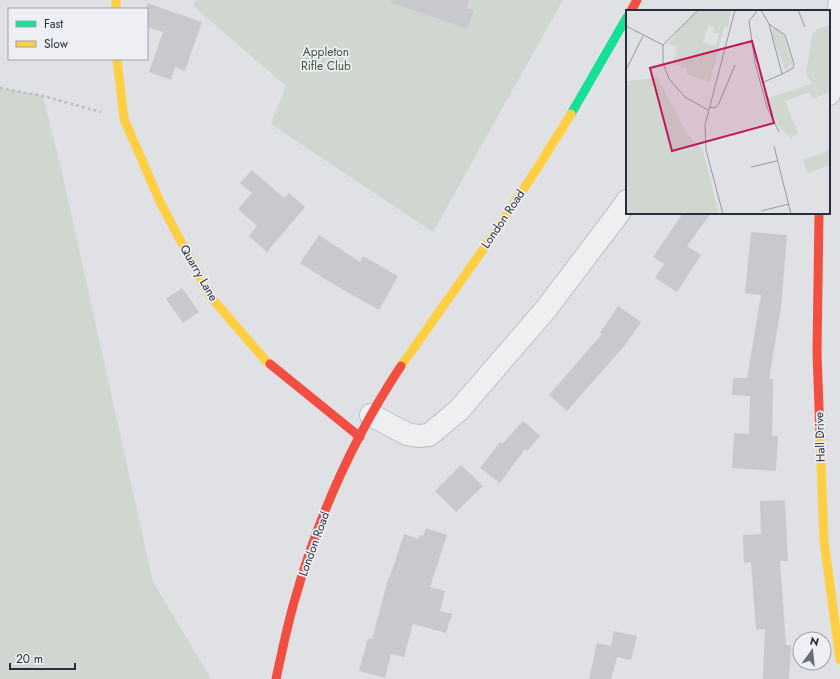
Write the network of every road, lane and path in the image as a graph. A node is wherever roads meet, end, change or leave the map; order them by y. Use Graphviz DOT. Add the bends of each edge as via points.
graph roads {
  1 [pos="637,0"];
  2 [pos="840,0"];
  3 [pos="632,10"];
  4 [pos="626,19"];
  5 [pos="117,60"];
  6 [pos="830,85"];
  7 [pos="0,88"];
  8 [pos="124,119"];
  9 [pos="626,203"];
  10 [pos="819,214"];
  11 [pos="371,415"];
  12 [pos="360,437"];
  13 [pos="840,660"];
  14 [pos="276,679"];
  1 -- 3 [label="main road"];
  2 -- 6 [label="street"];
  4 -- 11 [label="main road, London Road" via="563,128 496,231 396,374"];
  5 -- 8 [label="main road, Quarry Lane"];
  7 -- 8 [label="path" via="43,96"];
  8 -- 12 [label="main road, Quarry Lane" via="161,204 210,296 265,360"];
  9 -- 11 [label="street" via="546,310 460,410 429,435 418,436 407,434"];
  10 -- 13 [label="main road, Hall Drive" via="817,353 824,541"];
  11 -- 12 [label="main road, London Road"];
  12 -- 14 [label="main road, London Road" via="336,484 311,548 288,625"];
}
